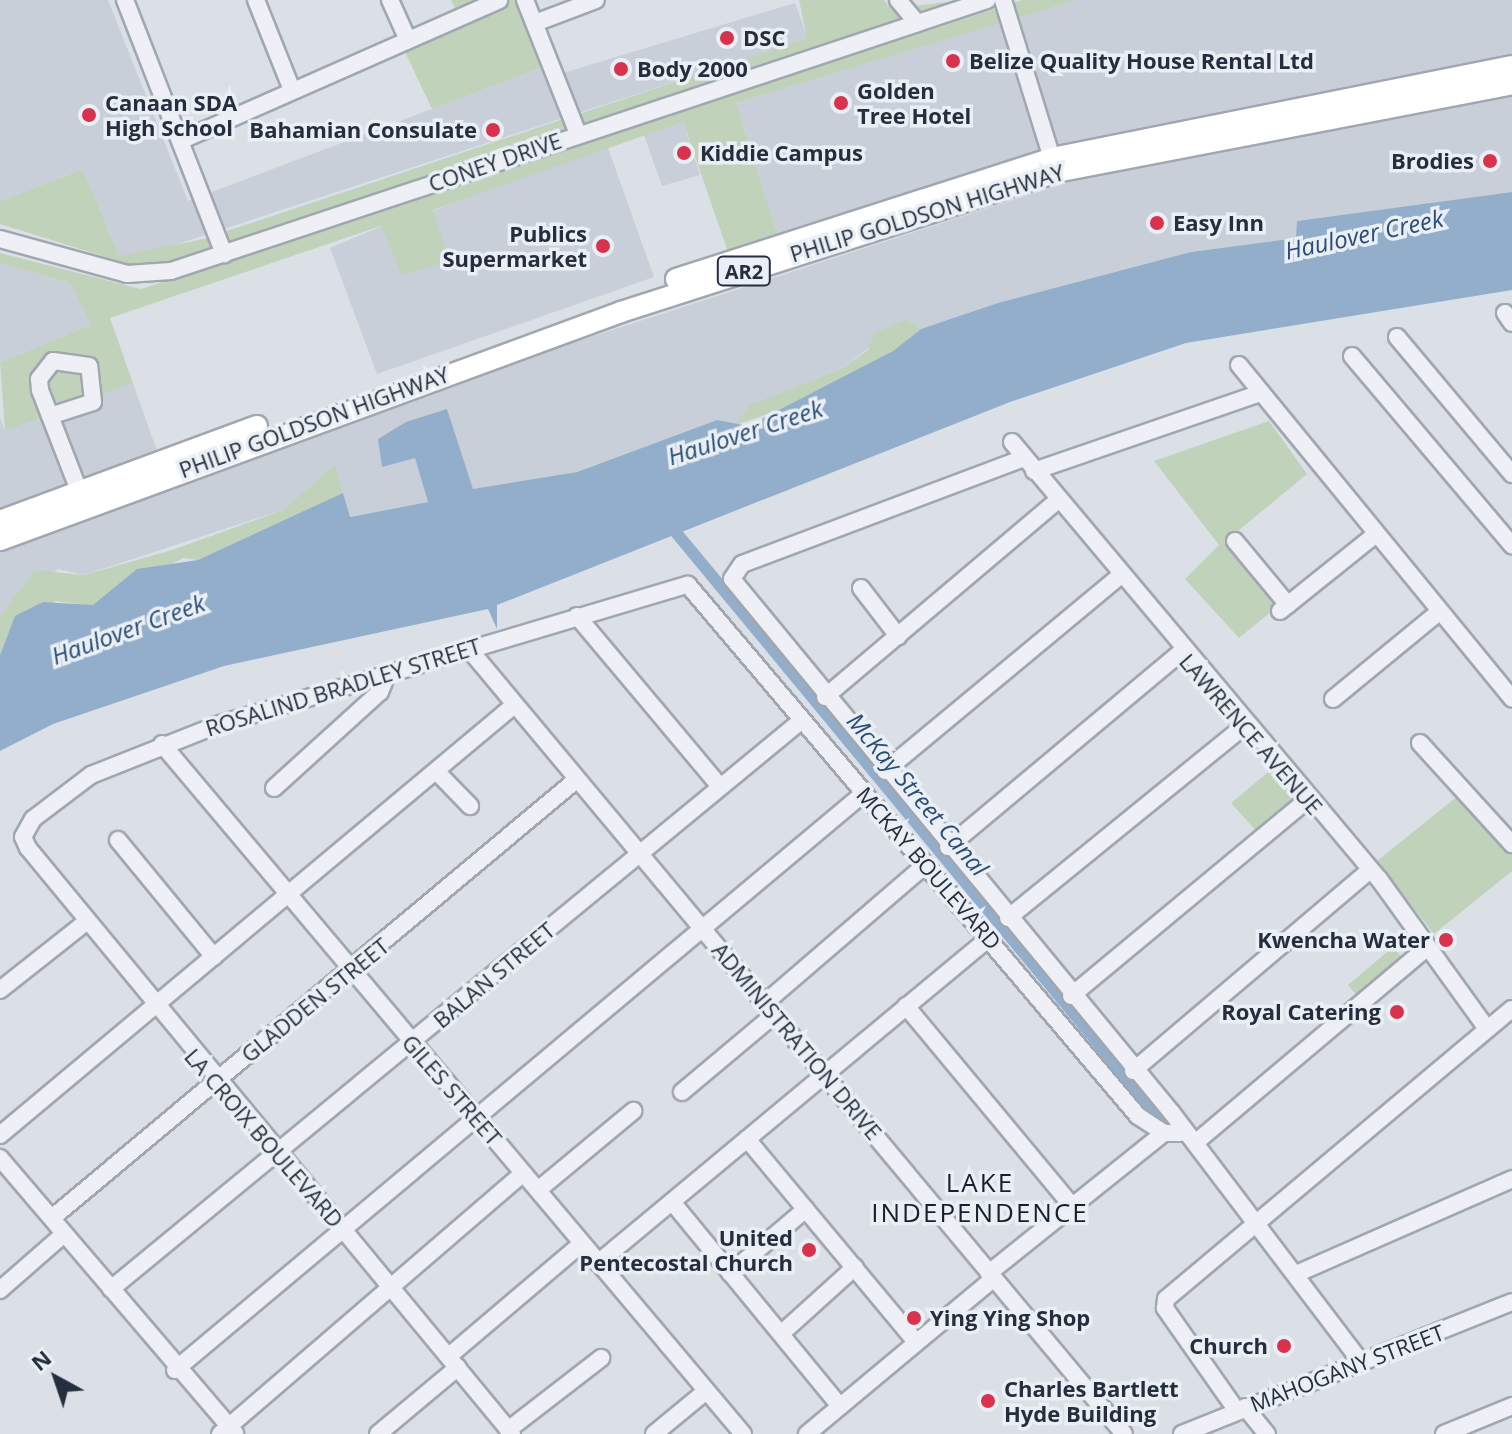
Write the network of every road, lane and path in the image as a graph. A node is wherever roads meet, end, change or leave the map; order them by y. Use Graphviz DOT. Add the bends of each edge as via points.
graph roads {
  1 [pos="125,0"];
  2 [pos="256,0"];
  3 [pos="390,0"];
  4 [pos="499,0"];
  5 [pos="525,0"];
  6 [pos="596,0"];
  7 [pos="898,0"];
  8 [pos="987,0"];
  9 [pos="1003,0"];
  10 [pos="915,20"];
  11 [pos="535,23"];
  12 [pos="408,40"];
  13 [pos="1512,66"];
  14 [pos="1512,84"];
  15 [pos="292,90"];
  16 [pos="578,134"];
  17 [pos="180,141"];
  18 [pos="1052,158"];
  19 [pos="0,239"];
  20 [pos="224,254"];
  21 [pos="1397,337"];
  22 [pos="1352,356"];
  23 [pos="1239,365"];
  24 [pos="1261,393"];
  25 [pos="50,416"];
  26 [pos="1012,442"];
  27 [pos="1029,464"];
  28 [pos="1512,474"];
  29 [pos="80,493"];
  30 [pos="1058,500"];
  31 [pos="0,521"];
  32 [pos="1375,535"];
  33 [pos="0,540"];
  34 [pos="1235,541"];
  35 [pos="1512,545"];
  36 [pos="1121,575"];
  37 [pos="688,585"];
  38 [pos="861,588"];
  39 [pos="1439,612"];
  40 [pos="577,616"];
  41 [pos="898,636"];
  42 [pos="469,649"];
  43 [pos="1181,652"];
  44 [pos="387,675"];
  45 [pos="825,697"];
  46 [pos="1333,699"];
  47 [pos="1512,699"];
  48 [pos="513,706"];
  49 [pos="802,720"];
  50 [pos="1244,726"];
  51 [pos="1420,743"];
  52 [pos="162,744"];
  53 [pos="436,771"];
  54 [pos="885,771"];
  55 [pos="576,780"];
  56 [pos="719,785"];
  57 [pos="274,788"];
  58 [pos="864,793"];
  59 [pos="1307,800"];
  60 [pos="470,806"];
  61 [pos="23,837"];
  62 [pos="118,840"];
  63 [pos="1512,844"];
  64 [pos="948,847"];
  65 [pos="639,851"];
  66 [pos="925,865"];
  67 [pos="1370,870"];
  68 [pos="287,897"];
  69 [pos="1008,918"];
  70 [pos="86,922"];
  71 [pos="701,927"];
  72 [pos="989,938"];
  73 [pos="1428,947"];
  74 [pos="214,957"];
  75 [pos="351,971"];
  76 [pos="3,984"];
  77 [pos="1071,996"];
  78 [pos="906,1006"];
  79 [pos="153,1007"];
  80 [pos="770,1008"];
  81 [pos="1512,1009"];
  82 [pos="1487,1029"];
  83 [pos="412,1044"];
  84 [pos="1133,1071"];
  85 [pos="826,1075"];
  86 [pos="215,1081"];
  87 [pos="682,1092"];
  88 [pos="633,1111"];
  89 [pos="476,1116"];
  90 [pos="1172,1133"];
  91 [pos="0,1135"];
  92 [pos="747,1139"];
  93 [pos="1195,1143"];
  94 [pos="278,1153"];
  95 [pos="0,1158"];
  96 [pos="523,1173"];
  97 [pos="1512,1179"];
  98 [pos="538,1190"];
  99 [pos="673,1203"];
  100 [pos="1073,1207"];
  101 [pos="806,1209"];
  102 [pos="52,1218"];
  103 [pos="1258,1221"];
  104 [pos="342,1229"];
  105 [pos="64,1234"];
  106 [pos="580,1245"];
  107 [pos="598,1263"];
  108 [pos="855,1267"];
  109 [pos="730,1273"];
  110 [pos="1296,1274"];
  111 [pos="991,1276"];
  112 [pos="390,1285"];
  113 [pos="111,1289"];
  114 [pos="0,1290"];
  115 [pos="1512,1302"];
  116 [pos="782,1333"];
  117 [pos="916,1342"];
  118 [pos="601,1358"];
  119 [pos="454,1361"];
  120 [pos="1362,1363"];
  121 [pos="175,1370"];
  122 [pos="705,1392"];
  123 [pos="840,1406"];
  124 [pos="1512,1406"];
  125 [pos="1241,1409"];
  126 [pos="228,1431"];
  127 [pos="510,1432"];
  128 [pos="378,1434"];
  129 [pos="654,1434"];
  130 [pos="743,1434"];
  131 [pos="807,1434"];
  132 [pos="1124,1434"];
  133 [pos="1182,1434"];
  134 [pos="1267,1434"];
  135 [pos="1444,1434"];
  1 -- 17 [label="street"];
  2 -- 15 [label="street"];
  3 -- 12 [label="street"];
  4 -- 12 [label="street"];
  5 -- 11 [label="street"];
  6 -- 11 [label="street"];
  7 -- 10 [label="street"];
  8 -- 10 [label="street, CONEY DRIVE"];
  9 -- 18 [label="street"];
  10 -- 16 [label="street, CONEY DRIVE"];
  11 -- 16 [label="street"];
  12 -- 15 [label="street"];
  13 -- 18 [label="main road, PHILIP GOLDSON HIGHWAY / AR2"];
  14 -- 33 [label="main road, PHILIP GOLDSON HIGHWAY / AR2" via="1196,140 1046,175 621,312"];
  15 -- 17 [label="street"];
  16 -- 20 [label="street, CONEY DRIVE"];
  17 -- 20 [label="street"];
  18 -- 29 [label="main road, PHILIP GOLDSON HIGHWAY / AR2" via="617,299"];
  19 -- 20 [label="street, CONEY DRIVE" via="127,274"];
  21 -- 28 [label="street"];
  22 -- 35 [label="street"];
  23 -- 24 [label="street"];
  24 -- 27 [label="street"];
  24 -- 32 [label="street"];
  25 -- 29 [label="street"];
  26 -- 27 [label="street, LAWRENCE AVENUE"];
  27 -- 30 [label="street, LAWRENCE AVENUE"];
  27 -- 45 [label="street, MCKAY BOULEVARD" via="731,573"];
  29 -- 31 [label="main road, PHILIP GOLDSON HIGHWAY / AR2"];
  30 -- 36 [label="street, LAWRENCE AVENUE"];
  30 -- 41 [label="street"];
  32 -- 34 [label="street" via="1284,608"];
  32 -- 39 [label="street"];
  36 -- 43 [label="street, LAWRENCE AVENUE"];
  36 -- 54 [label="street"];
  37 -- 40 [label="street, ROSALIND BRADLEY STREET"];
  37 -- 49 [label="street, MCKAY BOULEVARD"];
  38 -- 41 [label="street"];
  39 -- 46 [label="street"];
  39 -- 47 [label="street"];
  40 -- 42 [label="street, ROSALIND BRADLEY STREET"];
  40 -- 56 [label="street"];
  41 -- 45 [label="street"];
  42 -- 44 [label="street, ROSALIND BRADLEY STREET"];
  42 -- 48 [label="street, ADMINISTRATION DRIVE"];
  43 -- 50 [label="street, LAWRENCE AVENUE"];
  43 -- 64 [label="street"];
  44 -- 52 [label="street, ROSALIND BRADLEY STREET"];
  44 -- 57 [label="street" via="380,692"];
  45 -- 54 [label="street, MCKAY BOULEVARD"];
  48 -- 53 [label="street"];
  48 -- 55 [label="street, ADMINISTRATION DRIVE"];
  49 -- 56 [label="street, BALAN STREET"];
  49 -- 58 [label="street, MCKAY BOULEVARD"];
  50 -- 59 [label="street, LAWRENCE AVENUE"];
  50 -- 69 [label="street"];
  51 -- 63 [label="street"];
  52 -- 61 [label="street, ROSALIND BRADLEY STREET" via="91,775 41,811"];
  52 -- 68 [label="street, GILES STREET"];
  53 -- 60 [label="street"];
  53 -- 68 [label="street"];
  54 -- 64 [label="street, MCKAY BOULEVARD"];
  55 -- 65 [label="street, ADMINISTRATION DRIVE"];
  55 -- 75 [label="street, GLADDEN STREET"];
  56 -- 65 [label="street, BALAN STREET"];
  58 -- 66 [label="street, MCKAY BOULEVARD"];
  58 -- 71 [label="street"];
  59 -- 67 [label="street, LAWRENCE AVENUE"];
  59 -- 77 [label="street"];
  61 -- 70 [label="street, LA CROIX BOULEVARD"];
  62 -- 74 [label="street"];
  64 -- 69 [label="street, MCKAY BOULEVARD"];
  65 -- 71 [label="street, ADMINISTRATION DRIVE"];
  65 -- 83 [label="street, BALAN STREET"];
  66 -- 72 [label="street, MCKAY BOULEVARD"];
  66 -- 80 [label="street"];
  67 -- 73 [label="street, LAWRENCE AVENUE"];
  67 -- 84 [label="street"];
  68 -- 74 [label="street"];
  68 -- 75 [label="street, GILES STREET"];
  69 -- 77 [label="street, MCKAY BOULEVARD"];
  70 -- 76 [label="street"];
  70 -- 79 [label="street, LA CROIX BOULEVARD"];
  71 -- 80 [label="street, ADMINISTRATION DRIVE"];
  71 -- 89 [label="street"];
  72 -- 78 [label="street"];
  72 -- 90 [label="street, MCKAY BOULEVARD" via="1138,1116"];
  73 -- 82 [label="street, LAWRENCE AVENUE"];
  73 -- 93 [label="street"];
  74 -- 79 [label="street"];
  75 -- 83 [label="street, GILES STREET"];
  75 -- 86 [label="street, GLADDEN STREET"];
  77 -- 84 [label="street, MCKAY BOULEVARD"];
  78 -- 85 [label="street"];
  78 -- 100 [label="street"];
  79 -- 86 [label="street, LA CROIX BOULEVARD"];
  79 -- 91 [label="street"];
  80 -- 85 [label="street, ADMINISTRATION DRIVE"];
  80 -- 87 [label="street"];
  81 -- 82 [label="street"];
  82 -- 103 [label="street"];
  83 -- 89 [label="street, GILES STREET"];
  83 -- 94 [label="street, BALAN STREET"];
  84 -- 90 [label="street, MCKAY BOULEVARD" via="1172,1113"];
  85 -- 92 [label="street"];
  85 -- 111 [label="street, ADMINISTRATION DRIVE"];
  86 -- 94 [label="street, LA CROIX BOULEVARD"];
  86 -- 102 [label="street, GLADDEN STREET"];
  88 -- 98 [label="street"];
  89 -- 96 [label="street, GILES STREET"];
  89 -- 104 [label="street"];
  90 -- 93 [label="street, MCKAY BOULEVARD"];
  90 -- 100 [label="street"];
  92 -- 99 [label="street"];
  92 -- 101 [label="street"];
  93 -- 103 [label="street, MCKAY BOULEVARD"];
  94 -- 104 [label="street, LA CROIX BOULEVARD"];
  94 -- 113 [label="street, BALAN STREET"];
  95 -- 102 [label="street"];
  96 -- 98 [label="street, GILES STREET"];
  96 -- 112 [label="street"];
  97 -- 110 [label="street"];
  98 -- 106 [label="street, GILES STREET"];
  99 -- 107 [label="street"];
  99 -- 109 [label="street"];
  100 -- 111 [label="street"];
  101 -- 108 [label="street"];
  101 -- 109 [label="street"];
  102 -- 105 [label="street"];
  103 -- 110 [label="street, MCKAY BOULEVARD"];
  103 -- 125 [label="street" via="1164,1303"];
  104 -- 112 [label="street, LA CROIX BOULEVARD"];
  104 -- 121 [label="street"];
  105 -- 113 [label="street"];
  105 -- 114 [label="street"];
  106 -- 107 [label="street, GILES STREET"];
  106 -- 119 [label="street"];
  107 -- 122 [label="street, GILES STREET"];
  108 -- 116 [label="street"];
  108 -- 117 [label="street"];
  109 -- 116 [label="street"];
  110 -- 120 [label="street, MCKAY BOULEVARD"];
  111 -- 117 [label="street"];
  111 -- 132 [label="street, ADMINISTRATION DRIVE"];
  112 -- 119 [label="street, LA CROIX BOULEVARD"];
  112 -- 126 [label="street"];
  113 -- 121 [label="street"];
  115 -- 120 [label="street, MAHOGANY STREET"];
  116 -- 123 [label="street"];
  117 -- 123 [label="street"];
  118 -- 127 [label="street"];
  119 -- 127 [label="street, LA CROIX BOULEVARD"];
  119 -- 128 [label="street"];
  120 -- 125 [label="street, MAHOGANY STREET"];
  121 -- 126 [label="street"];
  122 -- 129 [label="street"];
  122 -- 130 [label="street, GILES STREET"];
  123 -- 131 [label="street"];
  124 -- 135 [label="street"];
  125 -- 133 [label="street, MAHOGANY STREET"];
  125 -- 134 [label="street"];
}
